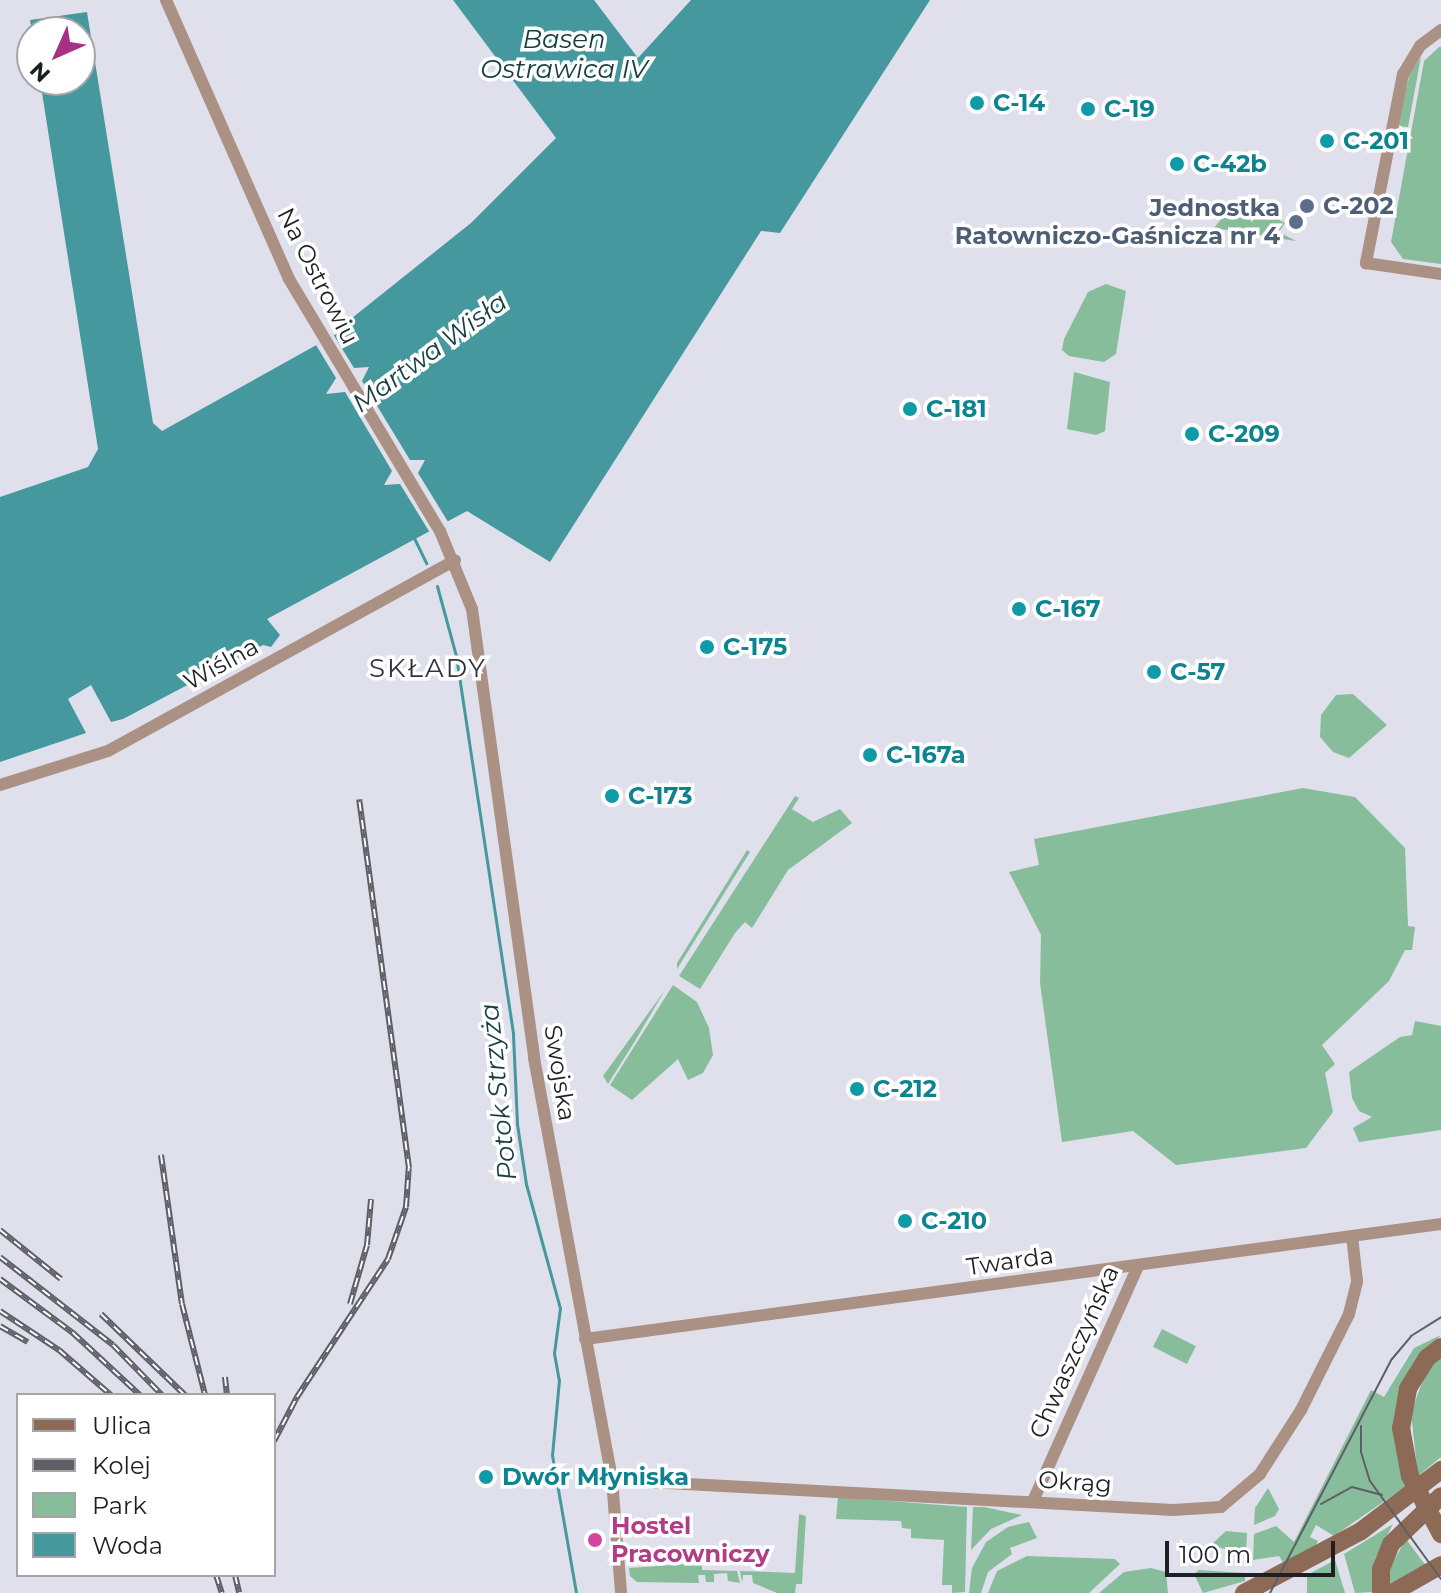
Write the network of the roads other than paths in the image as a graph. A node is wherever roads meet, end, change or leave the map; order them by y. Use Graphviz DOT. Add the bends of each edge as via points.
graph roads {
  1 [pos="166,0"];
  2 [pos="1441,30"];
  3 [pos="1441,274"];
  4 [pos="455,560"];
  5 [pos="0,785"];
  6 [pos="1441,1224"];
  7 [pos="1352,1236"];
  8 [pos="1138,1266"];
  9 [pos="585,1339"];
  10 [pos="1441,1347"];
  11 [pos="1441,1470"];
  12 [pos="612,1480"];
  13 [pos="1441,1496"];
  14 [pos="1033,1501"];
  15 [pos="1441,1534"];
  16 [pos="1441,1565"];
  17 [pos="621,1593"];
  18 [pos="1244,1593"];
  19 [pos="1381,1593"];
  20 [pos="1392,1593"];
  1 -- 4 [label="street, Na Ostrowiu" via="289,279"];
  2 -- 3 [label="street" via="1420,46 1403,74 1366,263"];
  4 -- 5 [label="street, Wiślna" via="108,751"];
  4 -- 9 [label="street, Swojska" via="477,627 534,1058"];
  6 -- 7 [label="street, Twarda"];
  7 -- 8 [label="street, Twarda"];
  7 -- 14 [label="street, Okrąg" via="1357,1281 1349,1314 1301,1410 1260,1474 1221,1507 1190,1511"];
  8 -- 9 [label="street, Twarda"];
  8 -- 14 [label="street, Chwaszczyńska"];
  9 -- 12 [label="street, Swojska"];
  10 -- 15 [label="main road" via="1427,1358 1408,1389 1401,1428 1410,1476"];
  11 -- 18 [label="main road" via="1361,1531"];
  12 -- 14 [label="street, Okrąg"];
  12 -- 17 [label="street, Swojska"];
  13 -- 19 [label="main road" via="1396,1537 1381,1569"];
  16 -- 20 [label="main road"];
}
